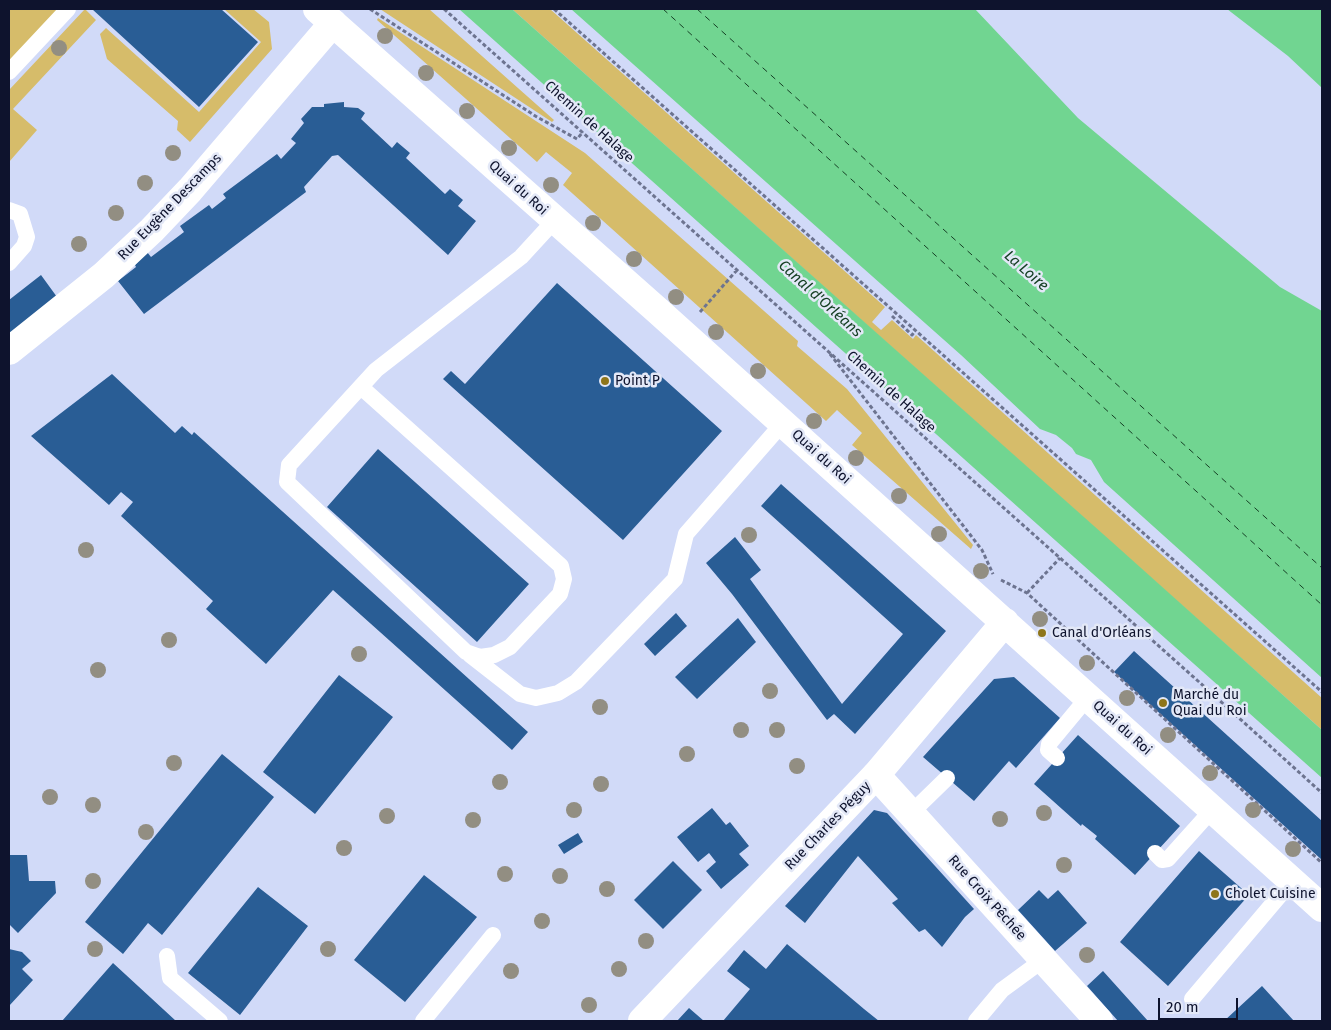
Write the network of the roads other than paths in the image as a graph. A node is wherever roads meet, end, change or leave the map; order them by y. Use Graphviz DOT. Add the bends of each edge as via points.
graph roads {
  1 [pos="68,9"];
  2 [pos="325,16"];
  3 [pos="9,72"];
  4 [pos="9,210"];
  5 [pos="555,220"];
  6 [pos="9,263"];
  7 [pos="9,351"];
  8 [pos="361,387"];
  9 [pos="782,424"];
  10 [pos="1005,622"];
  11 [pos="466,652"];
  12 [pos="1088,697"];
  13 [pos="1057,758"];
  14 [pos="876,775"];
  15 [pos="947,778"];
  16 [pos="1212,810"];
  17 [pos="910,814"];
  18 [pos="1155,853"];
  19 [pos="1292,882"];
  20 [pos="1322,908"];
  21 [pos="493,935"];
  22 [pos="167,956"];
  23 [pos="1043,960"];
  24 [pos="1192,999"];
  25 [pos="220,1021"];
  26 [pos="423,1021"];
  27 [pos="642,1021"];
  28 [pos="976,1021"];
  29 [pos="1099,1021"];
  1 -- 3 [label="lane"];
  2 -- 5 [label="street, Quai du Roi"];
  2 -- 7 [label="street, Rue Eugène Descamps" via="190,190 104,275"];
  4 -- 6 [label="lane" via="20,214 27,237 24,246"];
  5 -- 8 [label="lane" via="521,257 376,370"];
  5 -- 9 [label="street, Quai du Roi"];
  8 -- 11 [label="lane" via="289,465 287,482"];
  8 -- 11 [label="lane" via="560,566 564,579 560,594 510,647 494,655"];
  9 -- 10 [label="street, Quai du Roi"];
  9 -- 11 [label="lane" via="686,534 675,579 576,682 558,694 536,698 520,694"];
  10 -- 12 [label="street, Quai du Roi"];
  10 -- 14 [label="street, Rue Charles Péguy"];
  12 -- 13 [label="lane" via="1049,744 1048,750"];
  12 -- 16 [label="street, Quai du Roi"];
  14 -- 17 [label="street, Rue Croix Pêchée"];
  14 -- 27 [label="street, Rue Charles Péguy"];
  15 -- 17 [label="lane"];
  16 -- 18 [label="lane" via="1168,859 1162,860"];
  16 -- 19 [label="street, Quai du Roi"];
  17 -- 23 [label="street, Rue Croix Pêchée"];
  19 -- 20 [label="street, Quai du Roi"];
  19 -- 24 [label="lane"];
  21 -- 26 [label="lane"];
  22 -- 25 [label="lane" via="170,978"];
  23 -- 28 [label="lane" via="1002,990"];
  23 -- 29 [label="street, Rue Croix Pêchée"];
}
